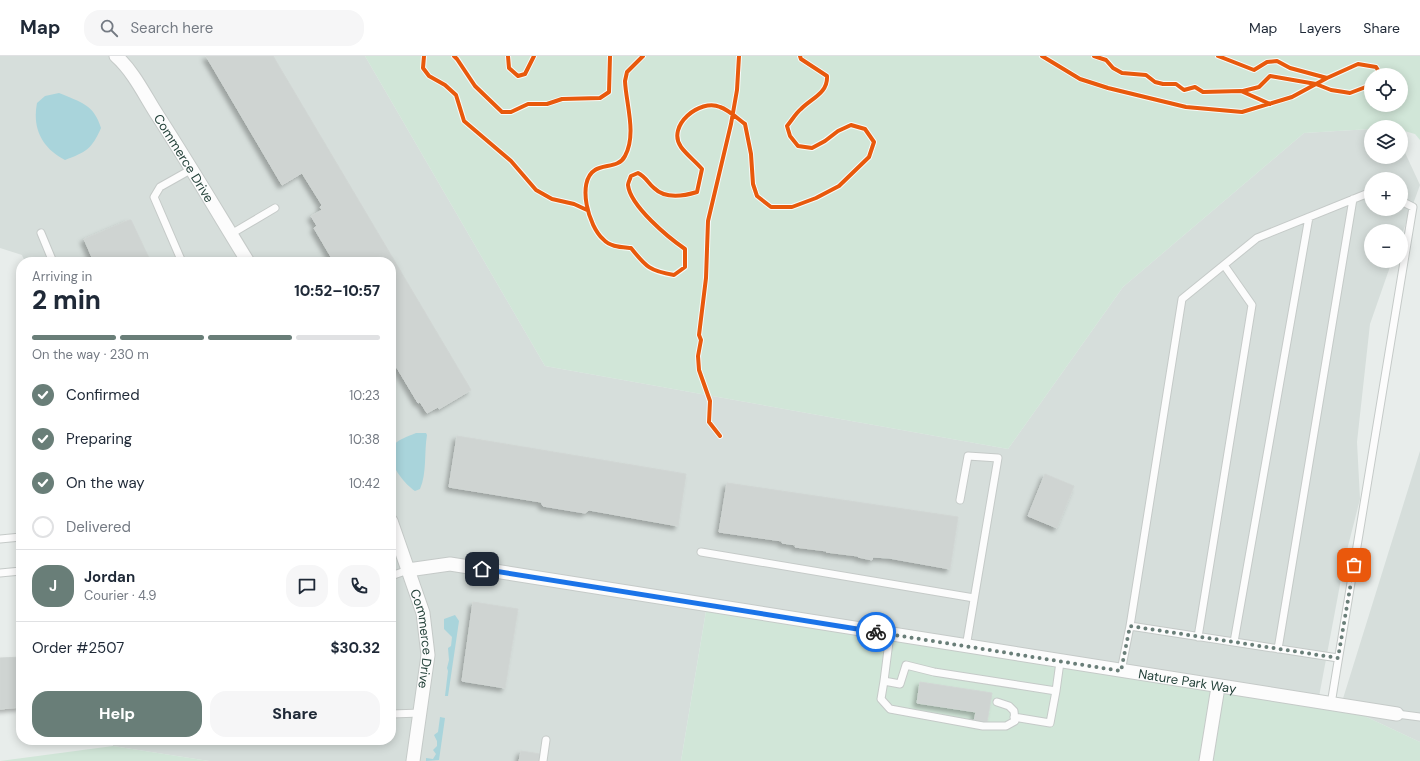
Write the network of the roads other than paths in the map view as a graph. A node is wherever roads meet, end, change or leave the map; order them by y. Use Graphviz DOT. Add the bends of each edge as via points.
graph roads {
  1 [pos="116,56"];
  2 [pos="192,169"];
  3 [pos="1364,195"];
  4 [pos="1353,199"];
  5 [pos="1408,204"];
  6 [pos="275,208"];
  7 [pos="1309,217"];
  8 [pos="41,233"];
  9 [pos="231,234"];
  10 [pos="50,257"];
  11 [pos="180,257"];
  12 [pos="245,257"];
  13 [pos="1224,265"];
  14 [pos="960,500"];
  15 [pos="396,535"];
  16 [pos="16,537"];
  17 [pos="0,538"];
  18 [pos="701,552"];
  19 [pos="408,570"];
  20 [pos="0,572"];
  21 [pos="16,572"];
  22 [pos="396,574"];
  23 [pos="974,598"];
  24 [pos="1130,626"];
  25 [pos="890,634"];
  26 [pos="1198,636"];
  27 [pos="1234,642"];
  28 [pos="966,646"];
  29 [pos="1278,649"];
  30 [pos="1338,658"];
  31 [pos="1060,662"];
  32 [pos="1121,671"];
  33 [pos="884,681"];
  34 [pos="1218,687"];
  35 [pos="1056,691"];
  36 [pos="997,702"];
  37 [pos="1331,704"];
  38 [pos="421,713"];
  39 [pos="396,714"];
  40 [pos="1397,714"];
  41 [pos="1014,717"];
  42 [pos="1420,717"];
  43 [pos="546,740"];
  44 [pos="413,761"];
  45 [pos="543,761"];
  46 [pos="1206,761"];
  1 -- 2 [label="street, Commerce Drive" via="130,73"];
  2 -- 9 [label="street, Commerce Drive"];
  2 -- 11 [label="lane" via="160,187 154,197"];
  3 -- 4 [label="lane"];
  4 -- 7 [label="lane"];
  4 -- 29 [label="lane"];
  5 -- 30 [label="lane" via="1413,207"];
  6 -- 9 [label="lane"];
  7 -- 13 [label="lane" via="1257,238"];
  7 -- 27 [label="lane"];
  8 -- 10 [label="lane"];
  9 -- 12 [label="street, Commerce Drive"];
  13 -- 24 [label="lane" via="1182,299"];
  13 -- 26 [label="lane" via="1252,305"];
  14 -- 23 [label="lane" via="968,456 998,458"];
  15 -- 19 [label="street, Commerce Drive"];
  16 -- 17 [label="lane"];
  18 -- 23 [label="lane"];
  19 -- 22 [label="lane"];
  19 -- 25 [label="street, Nature Park Way" via="450,564"];
  19 -- 38 [label="street, Commerce Drive" via="423,613 428,655"];
  20 -- 21 [label="lane"];
  23 -- 28 [label="lane"];
  24 -- 26 [label="lane"];
  24 -- 32 [label="lane"];
  25 -- 28 [label="street, Nature Park Way"];
  25 -- 33 [label="lane"];
  26 -- 27 [label="lane"];
  27 -- 29 [label="lane"];
  28 -- 31 [label="street, Nature Park Way"];
  29 -- 30 [label="lane"];
  30 -- 37 [label="lane"];
  31 -- 32 [label="street, Nature Park Way"];
  31 -- 35 [label="lane"];
  32 -- 34 [label="street, Nature Park Way"];
  33 -- 35 [label="lane" via="900,684 906,665 934,672"];
  33 -- 41 [label="lane" via="881,699 890,709 983,726 1006,726 1014,721"];
  34 -- 37 [label="street, Nature Park Way"];
  34 -- 46 [label="street"];
  35 -- 41 [label="lane" via="1050,723"];
  36 -- 41 [label="lane" via="1009,706 1014,711"];
  37 -- 40 [label="street, Nature Park Way"];
  38 -- 39 [label="lane"];
  38 -- 44 [label="street, Commerce Drive"];
  40 -- 42 [label="lane"];
  43 -- 45 [label="lane"];
}
